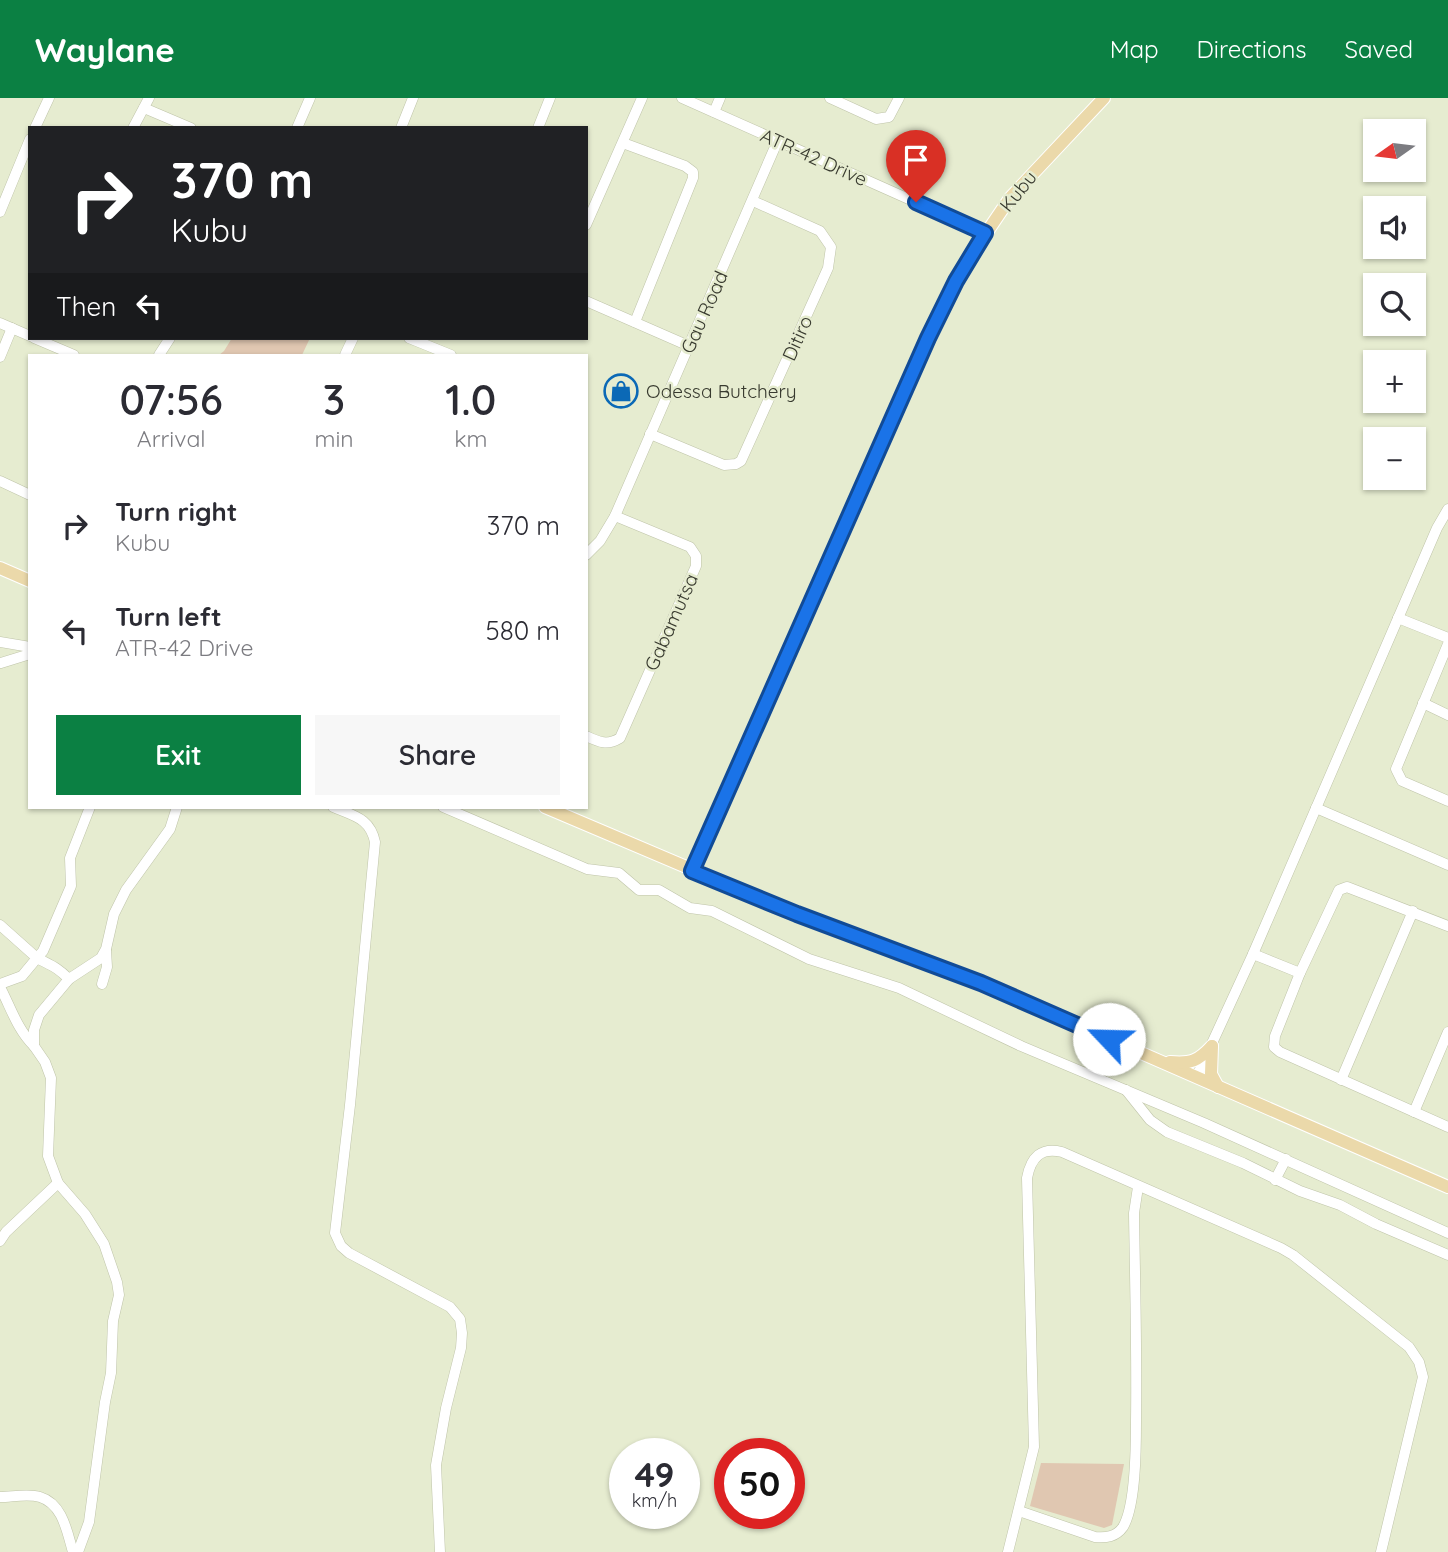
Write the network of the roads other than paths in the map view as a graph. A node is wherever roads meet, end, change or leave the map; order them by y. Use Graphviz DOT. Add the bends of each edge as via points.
graph roads {
  1 [pos="48,98"];
  2 [pos="310,98"];
  3 [pos="413,98"];
  4 [pos="642,98"];
  5 [pos="682,98"];
  6 [pos="720,98"];
  7 [pos="830,98"];
  8 [pos="899,98"];
  9 [pos="1104,98"];
  10 [pos="548,99"];
  11 [pos="146,103"];
  12 [pos="713,112"];
  13 [pos="36,126"];
  14 [pos="134,126"];
  15 [pos="187,126"];
  16 [pos="298,126"];
  17 [pos="402,126"];
  18 [pos="539,126"];
  19 [pos="778,140"];
  20 [pos="623,143"];
  21 [pos="28,145"];
  22 [pos="753,201"];
  23 [pos="0,212"];
  24 [pos="588,221"];
  25 [pos="985,233"];
  26 [pos="588,302"];
  27 [pos="635,322"];
  28 [pos="0,323"];
  29 [pos="12,328"];
  30 [pos="28,335"];
  31 [pos="39,340"];
  32 [pos="413,340"];
  33 [pos="689,346"];
  34 [pos="435,352"];
  35 [pos="72,354"];
  36 [pos="0,357"];
  37 [pos="650,434"];
  38 [pos="0,481"];
  39 [pos="28,494"];
  40 [pos="1448,509"];
  41 [pos="615,516"];
  42 [pos="588,553"];
  43 [pos="0,568"];
  44 [pos="28,580"];
  45 [pos="1398,618"];
  46 [pos="1448,638"];
  47 [pos="0,642"];
  48 [pos="1448,643"];
  49 [pos="28,647"];
  50 [pos="28,655"];
  51 [pos="0,665"];
  52 [pos="1423,704"];
  53 [pos="1448,715"];
  54 [pos="588,737"];
  55 [pos="1448,801"];
  56 [pos="1316,808"];
  57 [pos="89,809"];
  58 [pos="176,809"];
  59 [pos="338,809"];
  60 [pos="448,809"];
  61 [pos="550,809"];
  62 [pos="705,844"];
  63 [pos="1448,865"];
  64 [pos="692,871"];
  65 [pos="719,882"];
  66 [pos="1413,911"];
  67 [pos="0,925"];
  68 [pos="1448,926"];
  69 [pos="106,949"];
  70 [pos="1253,954"];
  71 [pos="37,958"];
  72 [pos="1300,973"];
  73 [pos="69,979"];
  74 [pos="102,984"];
  75 [pos="0,986"];
  76 [pos="1448,1032"];
  77 [pos="34,1046"];
  78 [pos="1212,1046"];
  79 [pos="1160,1061"];
  80 [pos="1196,1078"];
  81 [pos="1341,1080"];
  82 [pos="1218,1087"];
  83 [pos="1126,1090"];
  84 [pos="1159,1104"];
  85 [pos="1414,1112"];
  86 [pos="1150,1120"];
  87 [pos="1448,1127"];
  88 [pos="1286,1159"];
  89 [pos="1275,1180"];
  90 [pos="58,1183"];
  91 [pos="1138,1187"];
  92 [pos="1448,1187"];
  93 [pos="1448,1233"];
  94 [pos="0,1241"];
  95 [pos="1447,1254"];
  96 [pos="0,1497"];
  97 [pos="1019,1511"];
  98 [pos="76,1552"];
  99 [pos="440,1552"];
  100 [pos="1008,1552"];
  101 [pos="1381,1552"];
  1 -- 13 [label="street"];
  2 -- 16 [label="street"];
  3 -- 17 [label="street"];
  4 -- 20 [label="street"];
  5 -- 12 [label="street, ATR-42 Drive"];
  6 -- 12 [label="street"];
  7 -- 8 [label="street" via="880,119 889,117"];
  9 -- 25 [label="main road, Kubu" via="1021,184"];
  10 -- 18 [label="street"];
  11 -- 14 [label="street"];
  11 -- 15 [label="street"];
  12 -- 19 [label="street, ATR-42 Drive"];
  19 -- 22 [label="street, Gau Road"];
  19 -- 25 [label="street, ATR-42 Drive"];
  20 -- 24 [label="street"];
  20 -- 27 [label="street" via="685,166 693,178"];
  21 -- 23 [label="street"];
  22 -- 33 [label="street, Gau Road"];
  22 -- 37 [label="street, Ditiro" via="820,231 831,247 828,268 741,461 724,465"];
  25 -- 62 [label="main road, Kubu" via="928,338"];
  26 -- 27 [label="street"];
  27 -- 33 [label="street"];
  28 -- 29 [label="street"];
  29 -- 30 [label="street"];
  29 -- 36 [label="street"];
  31 -- 35 [label="street"];
  32 -- 34 [label="street"];
  33 -- 37 [label="street, Gau Road"];
  37 -- 41 [label="street, Gau Road"];
  38 -- 39 [label="street"];
  40 -- 45 [label="street"];
  41 -- 42 [label="street, Gau Road"];
  41 -- 54 [label="street, Gabamutsa" via="690,547 696,566 620,738 603,744"];
  43 -- 44 [label="main road"];
  45 -- 46 [label="street"];
  45 -- 56 [label="street"];
  47 -- 49 [label="street"];
  48 -- 52 [label="street"];
  50 -- 51 [label="street"];
  52 -- 53 [label="street"];
  52 -- 55 [label="street" via="1396,765 1397,774 1402,781"];
  56 -- 63 [label="street"];
  56 -- 70 [label="street"];
  57 -- 71 [label="street" via="71,858 71,886"];
  58 -- 69 [label="street" via="170,829 126,890 114,914"];
  59 -- 99 [label="street" via="365,821 375,842 335,1233 349,1253 450,1307 460,1319 461,1348 436,1465"];
  60 -- 83 [label="street" via="587,869 619,873 639,890 659,890 690,908 712,911 809,959 899,988"];
  61 -- 64 [label="main road"];
  62 -- 64 [label="main road, Kubu"];
  62 -- 65 [label="main road" via="708,872"];
  64 -- 65 [label="main road"];
  65 -- 79 [label="main road" via="981,983"];
  66 -- 68 [label="street"];
  66 -- 72 [label="street" via="1341,888"];
  66 -- 81 [label="street"];
  67 -- 71 [label="street"];
  69 -- 73 [label="street" via="101,958"];
  69 -- 74 [label="street"];
  70 -- 72 [label="street"];
  70 -- 78 [label="street"];
  71 -- 73 [label="street" via="57,966"];
  71 -- 75 [label="street" via="22,975"];
  72 -- 81 [label="street" via="1274,1047"];
  73 -- 77 [label="street" via="39,1015"];
  75 -- 77 [label="street" via="15,1022"];
  76 -- 85 [label="street"];
  77 -- 90 [label="street" via="51,1078 48,1156"];
  78 -- 79 [label="main road" via="1191,1063"];
  78 -- 80 [label="street"];
  78 -- 82 [label="main road" via="1211,1074"];
  79 -- 80 [label="main road"];
  80 -- 82 [label="main road"];
  81 -- 85 [label="street"];
  82 -- 92 [label="main road"];
  83 -- 84 [label="street"];
  83 -- 86 [label="street"];
  84 -- 86 [label="street"];
  84 -- 88 [label="street"];
  85 -- 87 [label="street"];
  86 -- 89 [label="street"];
  88 -- 89 [label="street"];
  88 -- 93 [label="street"];
  89 -- 95 [label="street"];
  90 -- 94 [label="street"];
  90 -- 98 [label="street" via="104,1244 118,1295 90,1516"];
  91 -- 97 [label="street" via="1134,1213 1135,1471 1126,1518 1122,1528 1106,1538"];
  91 -- 97 [label="street" via="1062,1152 1046,1150 1031,1162 1027,1178 1034,1447"];
  91 -- 101 [label="street" via="1293,1255 1409,1348 1419,1362 1423,1377"];
  96 -- 98 [label="street" via="40,1497 57,1508"];
  97 -- 100 [label="street"];
}
